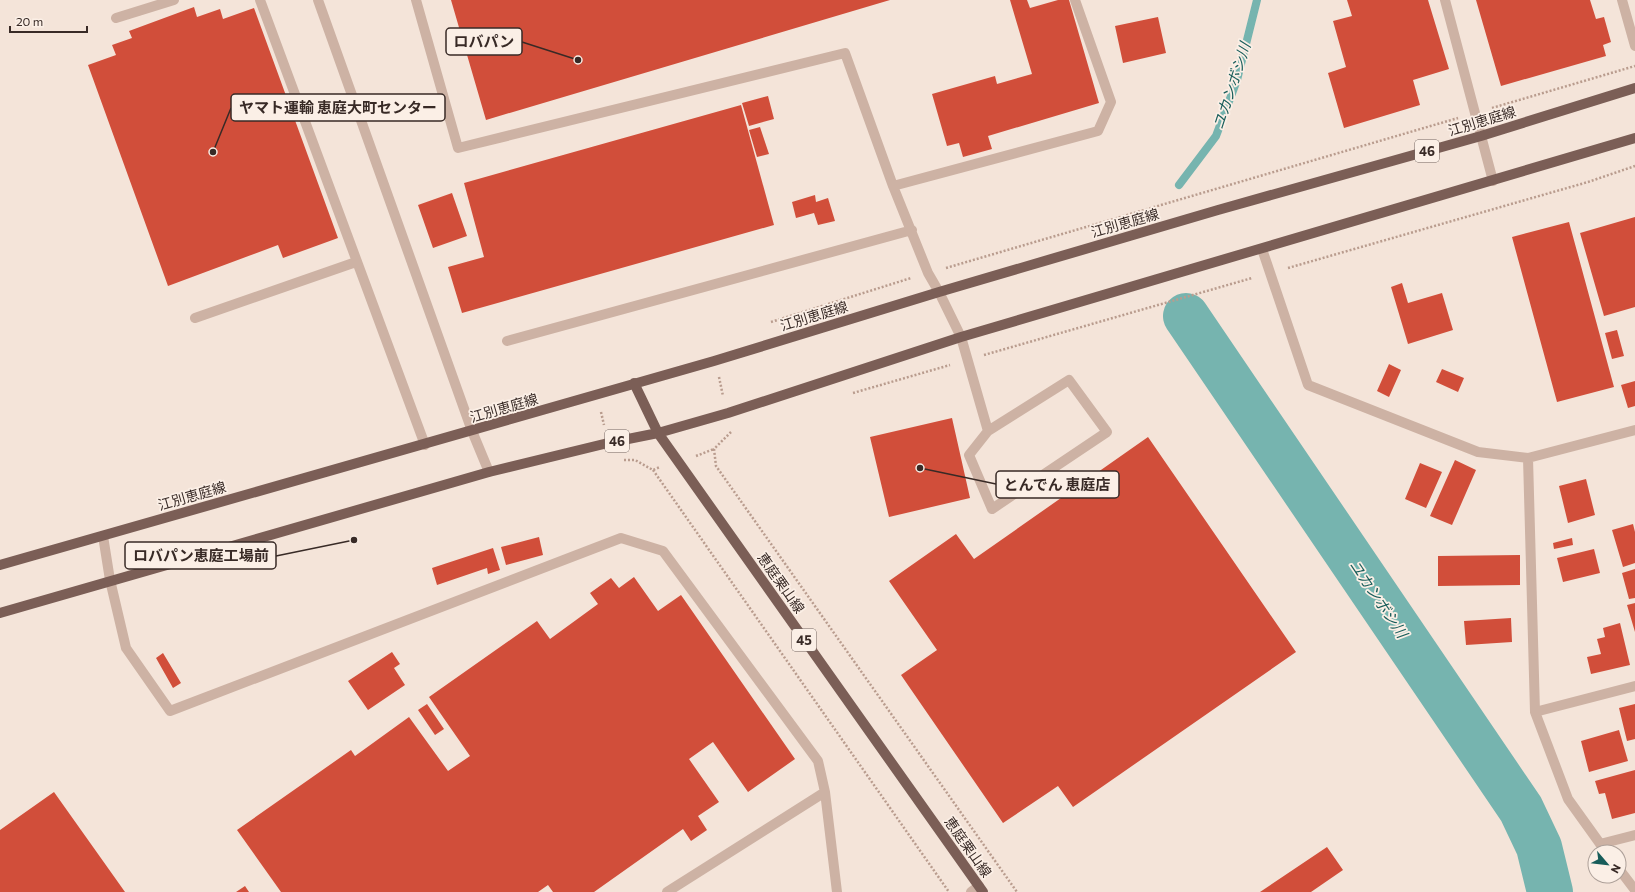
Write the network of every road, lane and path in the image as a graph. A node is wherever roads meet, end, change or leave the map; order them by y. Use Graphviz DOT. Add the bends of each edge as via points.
graph roads {
  1 [pos="174,0"];
  2 [pos="260,0"];
  3 [pos="318,0"];
  4 [pos="416,0"];
  5 [pos="1075,0"];
  6 [pos="1445,0"];
  7 [pos="1622,0"];
  8 [pos="116,18"];
  9 [pos="1635,46"];
  10 [pos="1635,66"];
  11 [pos="1635,88"];
  12 [pos="1475,113"];
  13 [pos="1481,136"];
  14 [pos="1635,138"];
  15 [pos="1635,166"];
  16 [pos="1493,180"];
  17 [pos="893,186"];
  18 [pos="912,230"];
  19 [pos="1262,249"];
  20 [pos="356,262"];
  21 [pos="1272,272"];
  22 [pos="928,273"];
  23 [pos="940,292"];
  24 [pos="195,318"];
  25 [pos="764,324"];
  26 [pos="961,337"];
  27 [pos="507,341"];
  28 [pos="967,360"];
  29 [pos="714,361"];
  30 [pos="634,383"];
  31 [pos="847,395"];
  32 [pos="728,413"];
  33 [pos="1635,430"];
  34 [pos="472,431"];
  35 [pos="988,431"];
  36 [pos="658,433"];
  37 [pos="425,445"];
  38 [pos="1528,458"];
  39 [pos="653,470"];
  40 [pos="488,472"];
  41 [pos="102,536"];
  42 [pos="0,565"];
  43 [pos="110,580"];
  44 [pos="0,613"];
  45 [pos="1635,686"];
  46 [pos="1535,712"];
  47 [pos="825,792"];
  48 [pos="1635,835"];
  49 [pos="1600,844"];
  50 [pos="1613,844"];
  51 [pos="1627,880"];
  52 [pos="978,890"];
  53 [pos="1635,890"];
  54 [pos="666,892"];
  55 [pos="837,892"];
  56 [pos="949,892"];
  57 [pos="1017,892"];
  1 -- 8 [label="street"];
  2 -- 20 [label="street"];
  3 -- 34 [label="street"];
  4 -- 17 [label="street" via="458,148 845,53"];
  5 -- 17 [label="street" via="1111,102 1098,131"];
  6 -- 12 [label="street"];
  7 -- 9 [label="street"];
  10 -- 12 [label="path"];
  11 -- 13 [label="main road, 江別恵庭線 / 46"];
  12 -- 13 [label="street"];
  12 -- 22 [label="path"];
  13 -- 16 [label="street"];
  13 -- 23 [label="main road, 江別恵庭線 / 46"];
  14 -- 16 [label="main road, 46"];
  15 -- 21 [label="path" via="1588,182"];
  16 -- 19 [label="main road, 46"];
  17 -- 18 [label="street"];
  18 -- 22 [label="street"];
  18 -- 27 [label="street"];
  19 -- 21 [label="street"];
  19 -- 26 [label="main road, 46"];
  20 -- 24 [label="street"];
  20 -- 37 [label="street"];
  21 -- 28 [label="path"];
  21 -- 38 [label="street" via="1308,385 1478,452"];
  22 -- 23 [label="street"];
  22 -- 25 [label="path"];
  23 -- 26 [label="street"];
  23 -- 29 [label="main road, 江別恵庭線 / 46"];
  26 -- 28 [label="street"];
  26 -- 32 [label="main road, 46"];
  28 -- 31 [label="path"];
  28 -- 35 [label="street"];
  29 -- 30 [label="main road, 江別恵庭線 / 46"];
  29 -- 32 [label="path"];
  30 -- 34 [label="main road, 江別恵庭線 / 46"];
  30 -- 36 [label="main road, 恵庭栗山線 / 45"];
  32 -- 36 [label="main road, 46"];
  32 -- 57 [label="path" via="734,428 714,449 716,466"];
  33 -- 38 [label="street"];
  34 -- 37 [label="main road, 江別恵庭線 / 46"];
  34 -- 40 [label="street"];
  35 -- 35 [label="street" via="1069,380 1107,432 992,509 969,455"];
  36 -- 40 [label="main road, 46"];
  36 -- 52 [label="main road, 恵庭栗山線 / 45"];
  37 -- 41 [label="main road, 江別恵庭線 / 46"];
  38 -- 46 [label="street"];
  39 -- 56 [label="path"];
  40 -- 43 [label="main road, 46"];
  41 -- 42 [label="main road, 江別恵庭線 / 46"];
  41 -- 43 [label="street"];
  43 -- 44 [label="main road, 46"];
  43 -- 47 [label="street" via="126,648 170,711 621,538 663,551 818,761"];
  45 -- 46 [label="street"];
  46 -- 49 [label="street" via="1568,799"];
  47 -- 54 [label="street"];
  47 -- 55 [label="street"];
  48 -- 50 [label="street"];
  51 -- 53 [label="street"];
}
